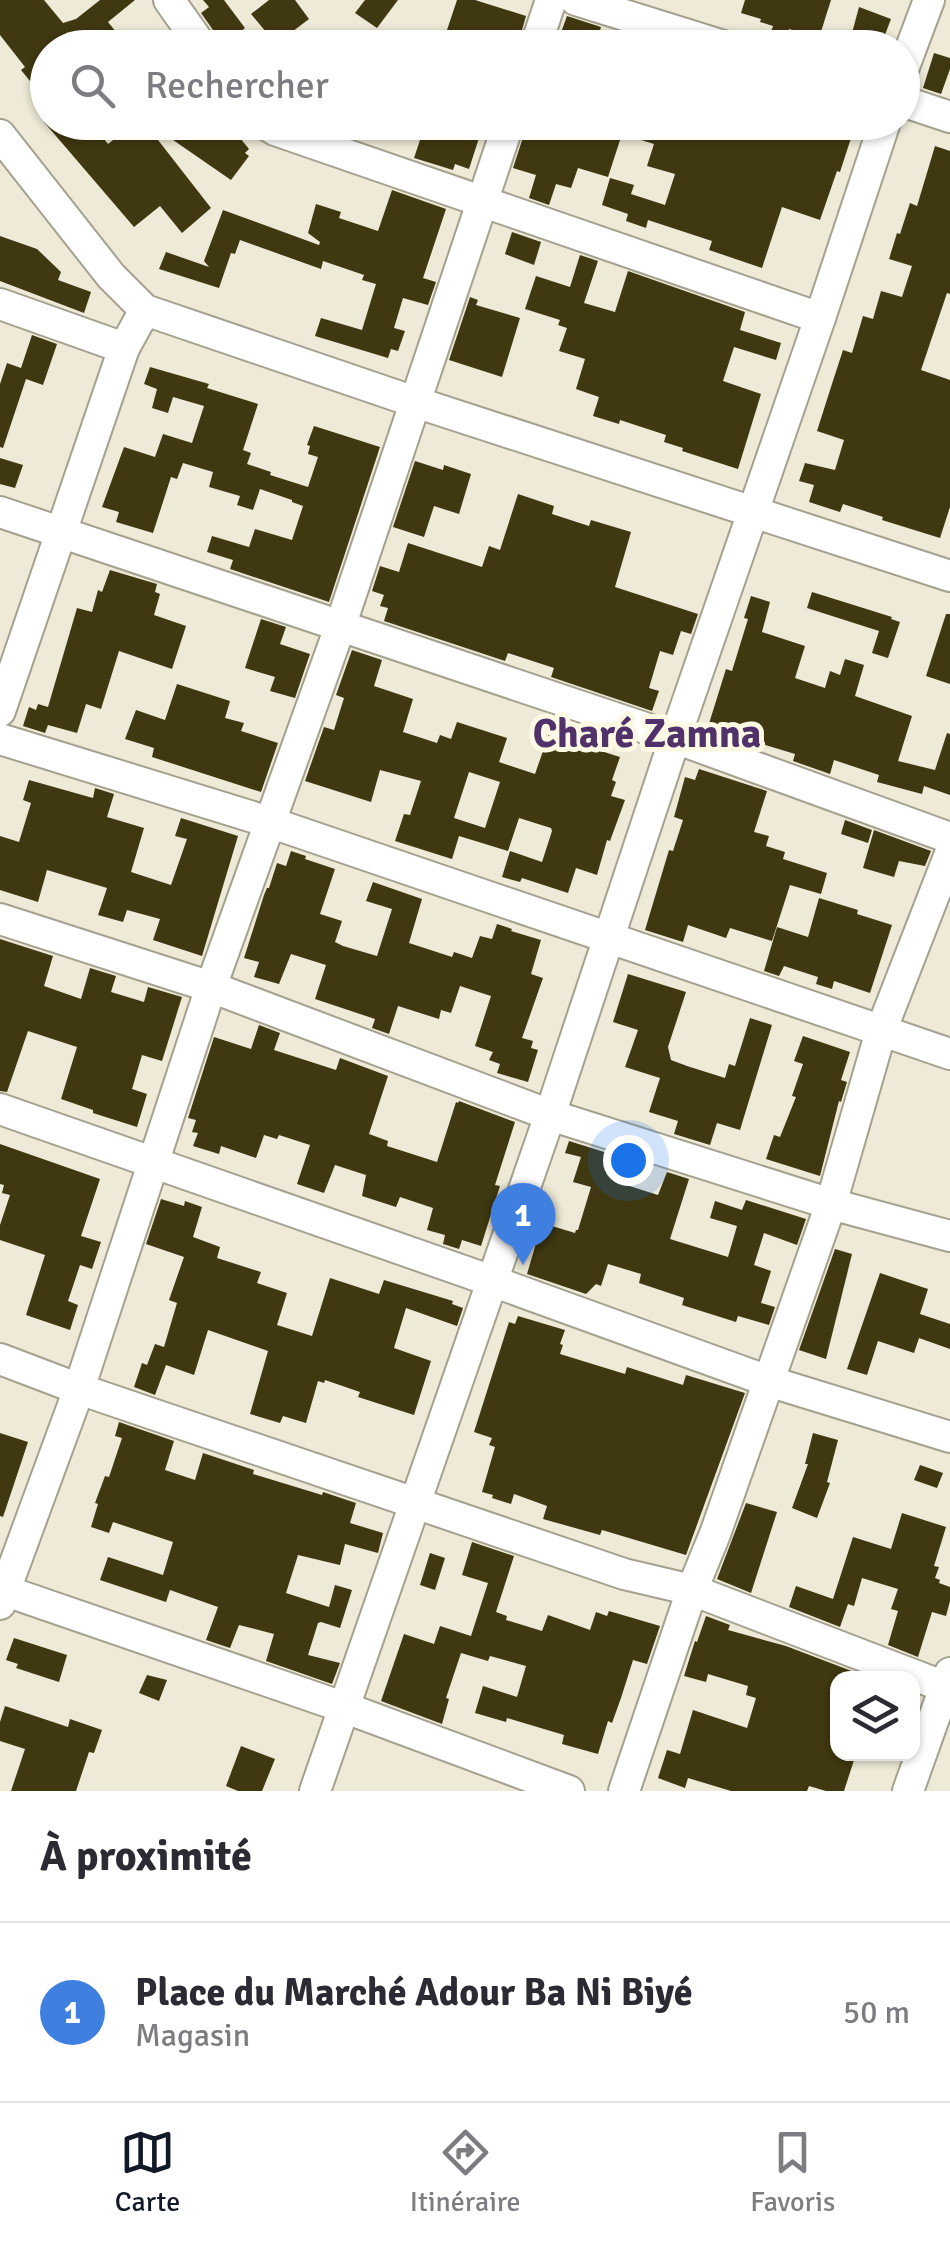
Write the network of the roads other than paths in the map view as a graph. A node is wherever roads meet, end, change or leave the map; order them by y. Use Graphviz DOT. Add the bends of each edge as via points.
graph roads {
  1 [pos="169,0"];
  2 [pos="551,0"];
  3 [pos="576,0"];
  4 [pos="929,0"];
  5 [pos="190,30"];
  6 [pos="540,30"];
  7 [pos="672,30"];
  8 [pos="918,30"];
  9 [pos="920,107"];
  10 [pos="950,117"];
  11 [pos="0,135"];
  12 [pos="304,140"];
  13 [pos="502,140"];
  14 [pos="879,140"];
  15 [pos="482,201"];
  16 [pos="0,304"];
  17 [pos="144,310"];
  18 [pos="820,318"];
  19 [pos="124,348"];
  20 [pos="415,402"];
  21 [pos="0,512"];
  22 [pos="752,512"];
  23 [pos="62,534"];
  24 [pos="950,574"];
  25 [pos="340,627"];
  26 [pos="0,711"];
  27 [pos="675,738"];
  28 [pos="0,739"];
  29 [pos="269,822"];
  30 [pos="950,838"];
  31 [pos="950,854"];
  32 [pos="0,919"];
  33 [pos="609,939"];
  34 [pos="211,987"];
  35 [pos="880,1031"];
  36 [pos="950,1054"];
  37 [pos="0,1109"];
  38 [pos="550,1114"];
  39 [pos="155,1162"];
  40 [pos="832,1204"];
  41 [pos="950,1236"];
  42 [pos="492,1281"];
  43 [pos="0,1359"];
  44 [pos="768,1381"];
  45 [pos="79,1390"];
  46 [pos="950,1437"];
  47 [pos="415,1502"];
  48 [pos="692,1590"];
  49 [pos="2,1594"];
  50 [pos="948,1680"];
  51 [pos="344,1707"];
  52 [pos="315,1791"];
  53 [pos="569,1791"];
  54 [pos="624,1791"];
  55 [pos="908,1791"];
  1 -- 5 [label="street"];
  2 -- 6 [label="street"];
  3 -- 7 [label="street"];
  4 -- 8 [label="street"];
  9 -- 10 [label="street"];
  11 -- 17 [label="street"];
  12 -- 15 [label="street"];
  13 -- 15 [label="street"];
  14 -- 18 [label="street"];
  15 -- 18 [label="street"];
  15 -- 20 [label="street"];
  16 -- 19 [label="street"];
  17 -- 19 [label="street"];
  17 -- 20 [label="street"];
  18 -- 22 [label="street"];
  19 -- 23 [label="street"];
  20 -- 22 [label="street"];
  20 -- 25 [label="street"];
  21 -- 23 [label="street"];
  22 -- 24 [label="street"];
  22 -- 27 [label="street"];
  23 -- 25 [label="street"];
  23 -- 26 [label="street"];
  25 -- 27 [label="street"];
  25 -- 29 [label="street"];
  27 -- 30 [label="street"];
  27 -- 33 [label="street"];
  28 -- 29 [label="street"];
  29 -- 33 [label="street"];
  29 -- 34 [label="street"];
  31 -- 35 [label="street"];
  32 -- 34 [label="street"];
  33 -- 35 [label="street"];
  33 -- 38 [label="street"];
  34 -- 38 [label="street"];
  34 -- 39 [label="street"];
  35 -- 36 [label="street"];
  35 -- 40 [label="street"];
  37 -- 39 [label="street"];
  38 -- 40 [label="street"];
  38 -- 42 [label="street"];
  39 -- 42 [label="street"];
  39 -- 45 [label="street"];
  40 -- 41 [label="street"];
  40 -- 44 [label="street"];
  42 -- 44 [label="street"];
  42 -- 47 [label="street"];
  43 -- 45 [label="street"];
  44 -- 46 [label="street"];
  44 -- 48 [label="street"];
  45 -- 47 [label="street"];
  45 -- 49 [label="street"];
  47 -- 48 [label="street" via="624,1574"];
  47 -- 51 [label="street"];
  48 -- 50 [label="street"];
  48 -- 54 [label="street"];
  49 -- 51 [label="street"];
  50 -- 55 [label="street"];
  51 -- 52 [label="street"];
  51 -- 53 [label="street"];
}
